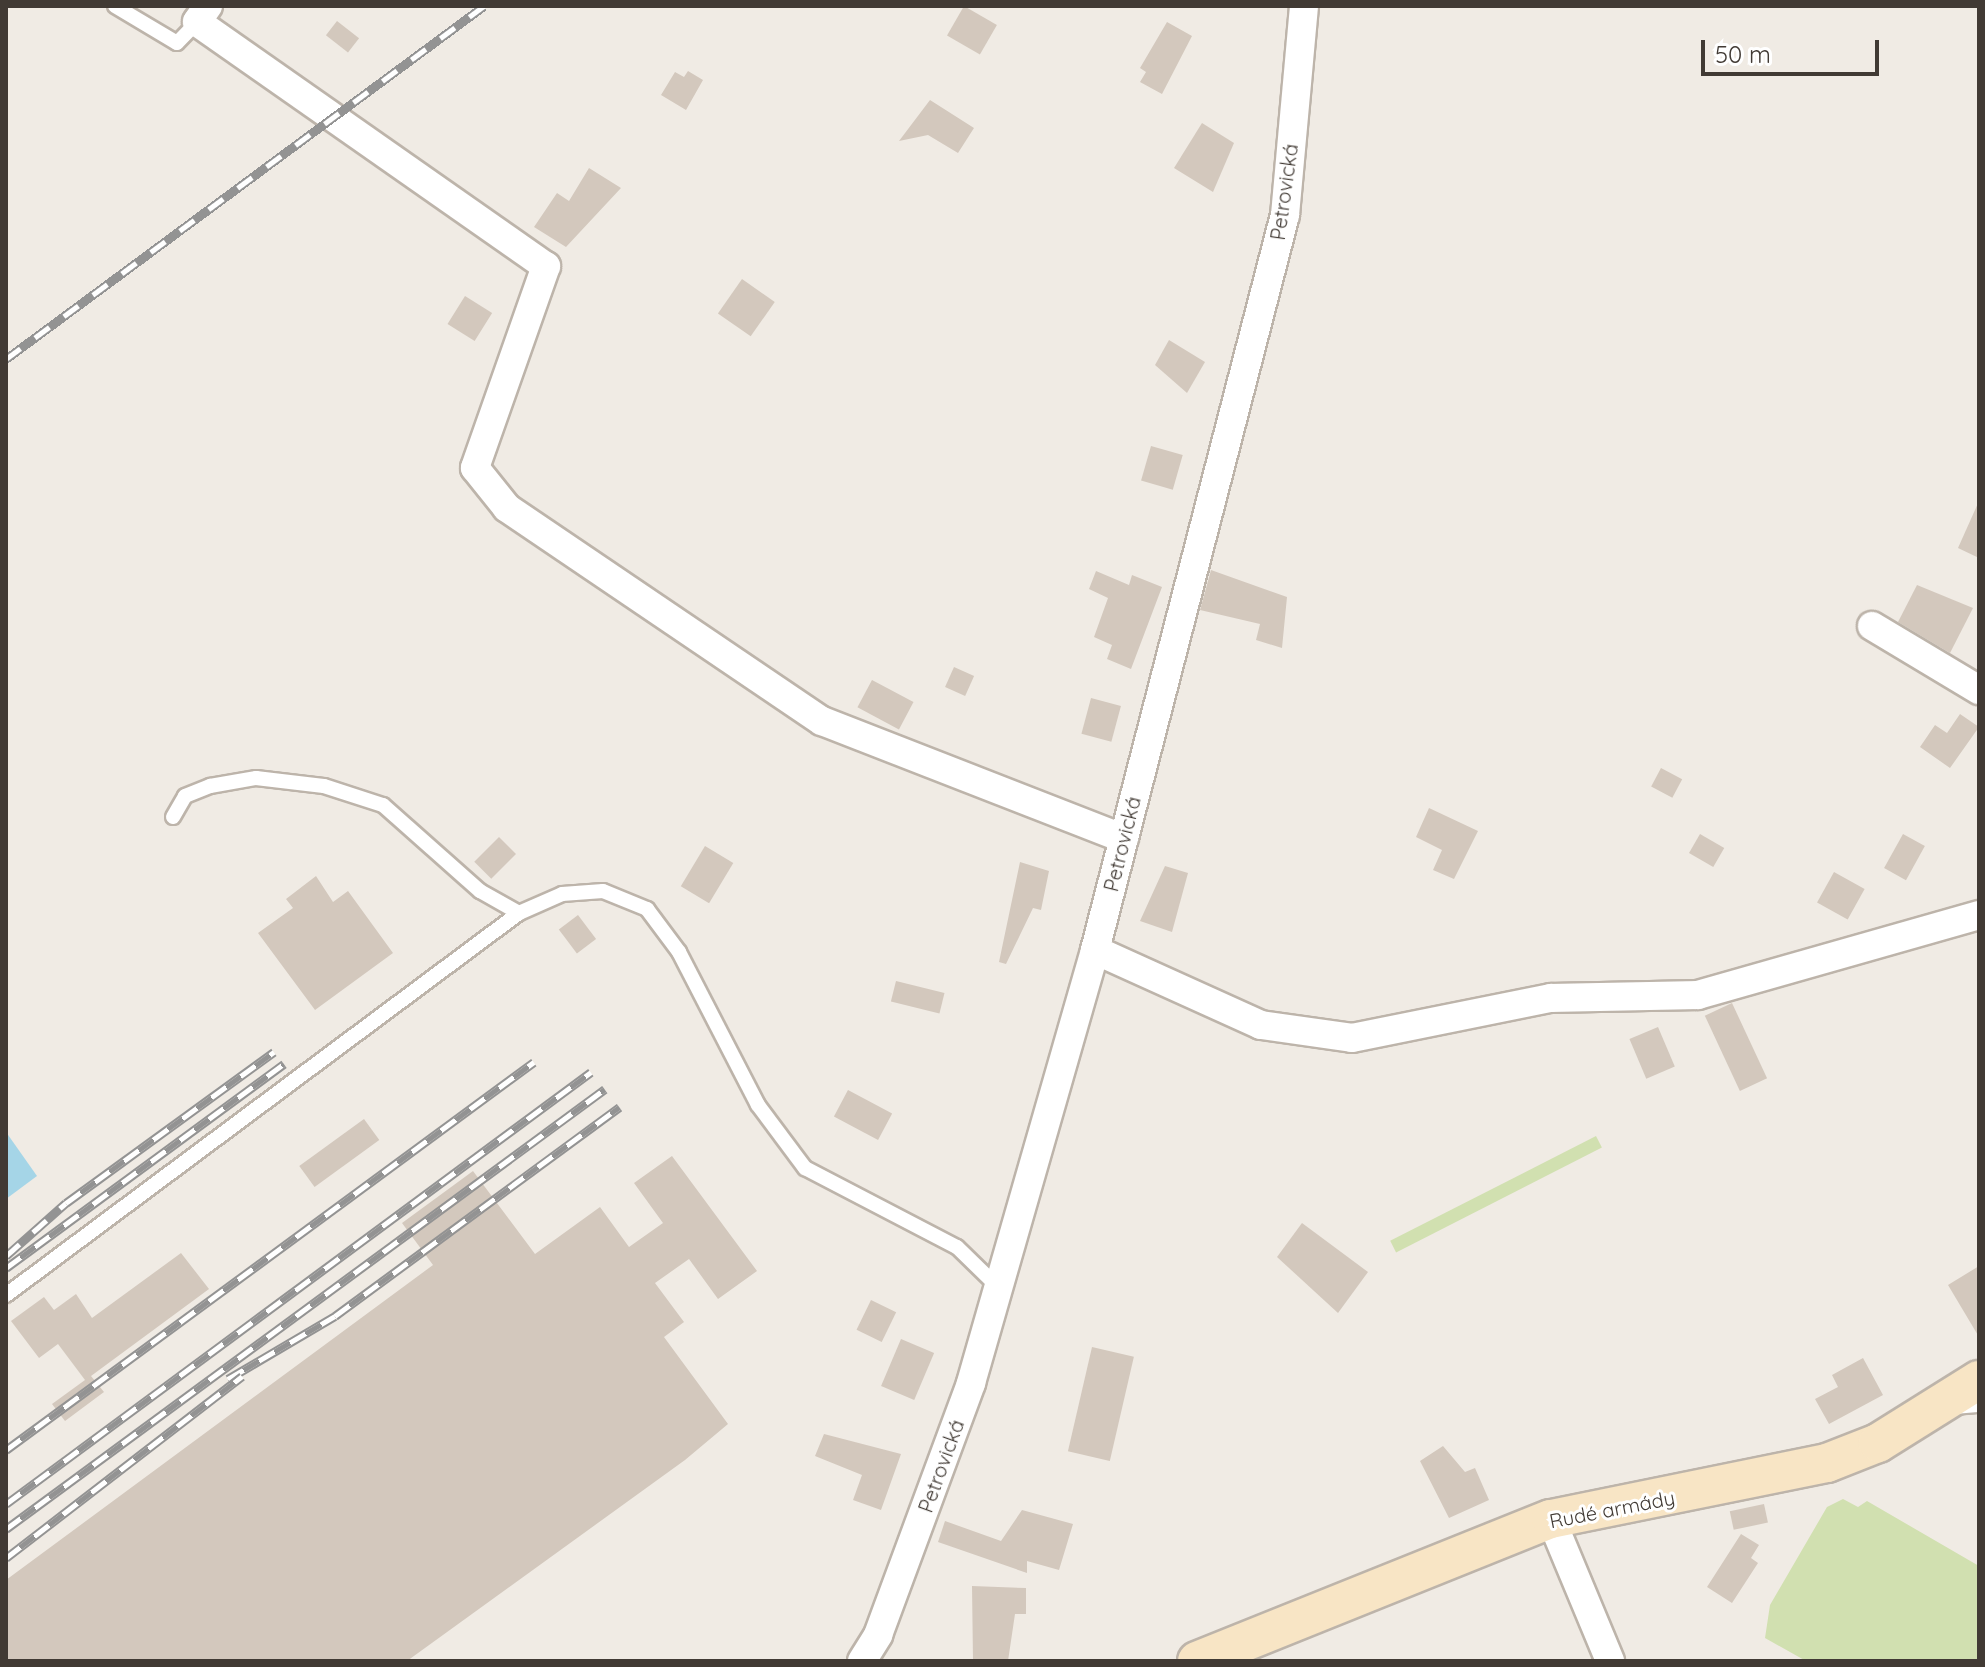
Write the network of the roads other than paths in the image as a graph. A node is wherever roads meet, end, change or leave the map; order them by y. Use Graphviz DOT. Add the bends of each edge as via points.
graph roads {
  1 [pos="115,6"];
  2 [pos="1304,6"];
  3 [pos="202,14"];
  4 [pos="1872,626"];
  5 [pos="1979,690"];
  6 [pos="173,817"];
  7 [pos="1124,839"];
  8 [pos="519,913"];
  9 [pos="1979,915"];
  10 [pos="1095,950"];
  11 [pos="999,1287"];
  12 [pos="6,1295"];
  13 [pos="1979,1380"];
  14 [pos="1979,1405"];
  15 [pos="1935,1408"];
  16 [pos="1551,1519"];
  17 [pos="862,1661"];
  18 [pos="1197,1661"];
  19 [pos="1610,1661"];
  1 -- 3 [label="lane" via="177,43"];
  2 -- 7 [label="street, Petrovická" via="1285,215"];
  3 -- 7 [label="street" via="546,266 475,468 507,508 822,721"];
  4 -- 5 [label="street"];
  6 -- 8 [label="lane" via="185,796 210,786 256,778 324,786 383,805 480,891"];
  7 -- 10 [label="street, Petrovická"];
  8 -- 11 [label="lane" via="562,894 603,891 647,909 679,952 758,1105 805,1168 957,1247"];
  8 -- 12 [label="lane"];
  9 -- 10 [label="street" via="1698,995 1551,998 1352,1038 1261,1025"];
  10 -- 11 [label="street, Petrovická"];
  11 -- 17 [label="street, Petrovická" via="966,1398 878,1635"];
  13 -- 15 [label="main road, Rudé armády"];
  14 -- 15 [label="lane"];
  15 -- 16 [label="main road, Rudé armády" via="1878,1443 1776,1478"];
  16 -- 18 [label="main road, Rudé armády"];
  16 -- 19 [label="street"];
}
